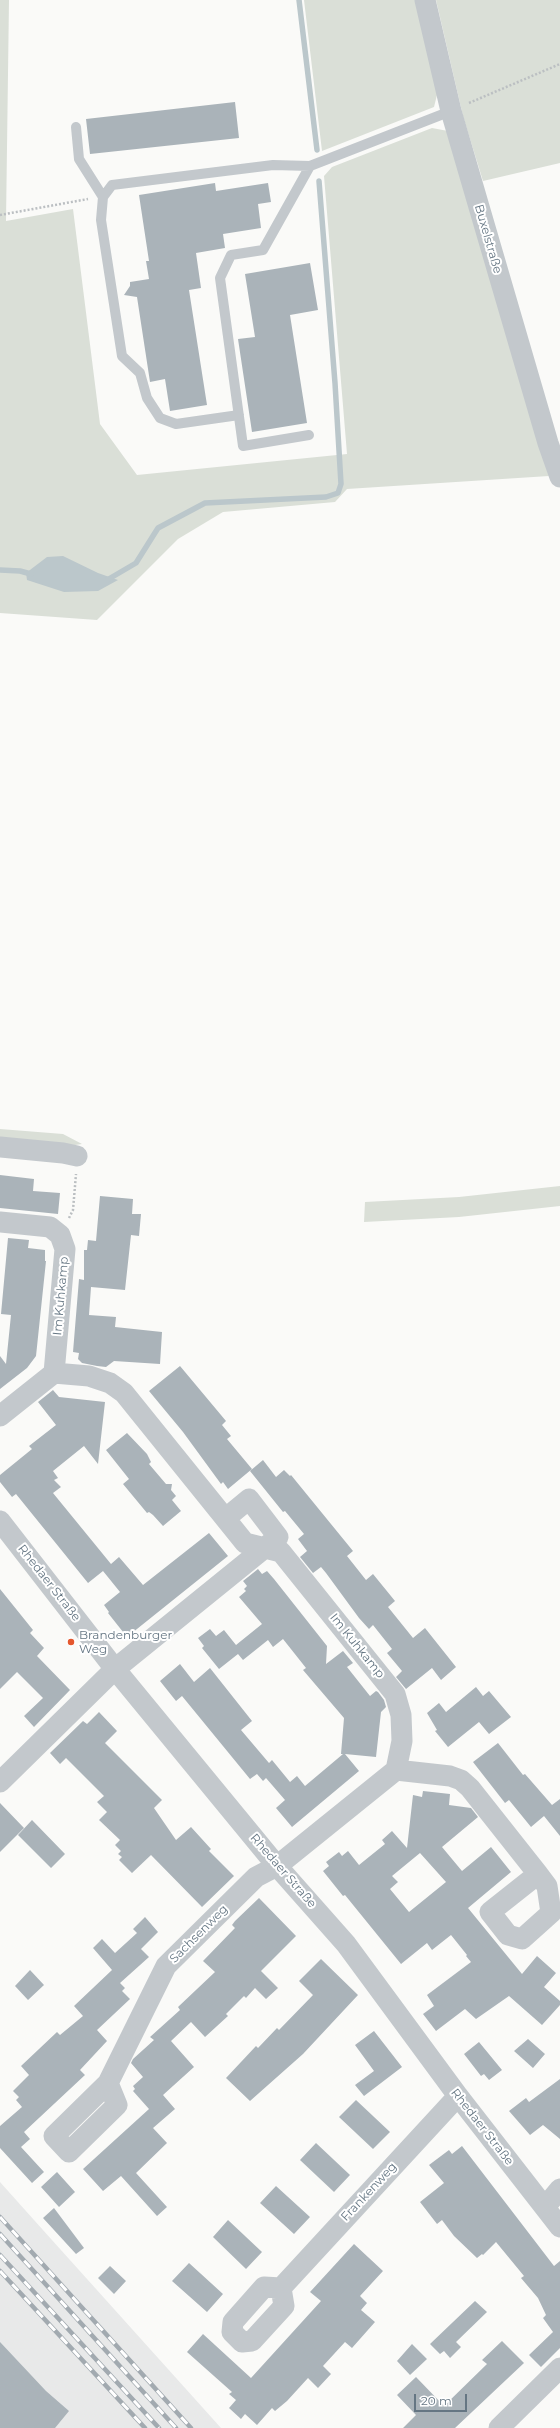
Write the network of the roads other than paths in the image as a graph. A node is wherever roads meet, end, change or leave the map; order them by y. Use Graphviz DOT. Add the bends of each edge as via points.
graph roads {
  1 [pos="425,0"];
  2 [pos="450,111"];
  3 [pos="76,127"];
  4 [pos="310,166"];
  5 [pos="103,197"];
  6 [pos="239,415"];
  7 [pos="308,435"];
  8 [pos="560,477"];
  9 [pos="0,1147"];
  10 [pos="77,1156"];
  11 [pos="0,1222"];
  12 [pos="54,1373"];
  13 [pos="0,1416"];
  14 [pos="226,1518"];
  15 [pos="0,1521"];
  16 [pos="264,1548"];
  17 [pos="115,1669"];
  18 [pos="396,1770"];
  19 [pos="0,1782"];
  20 [pos="277,1866"];
  21 [pos="538,1874"];
  22 [pos="108,2083"];
  23 [pos="458,2096"];
  24 [pos="560,2189"];
  25 [pos="545,2207"];
  26 [pos="560,2226"];
  27 [pos="281,2288"];
  28 [pos="560,2368"];
  29 [pos="500,2428"];
  1 -- 2 [label="street, Buxelstraße"];
  2 -- 4 [label="lane"];
  2 -- 8 [label="street, Buxelstraße"];
  3 -- 5 [label="lane" via="79,158"];
  4 -- 5 [label="lane" via="273,165 112,185"];
  4 -- 6 [label="lane" via="262,250 232,255 220,278"];
  5 -- 6 [label="lane" via="101,220 122,356 140,373 147,398 160,418 176,424"];
  6 -- 7 [label="lane" via="243,446"];
  9 -- 10 [label="street"];
  11 -- 12 [label="street, Im Kuhkamp" via="50,1227 60,1234 64,1249"];
  12 -- 13 [label="street"];
  12 -- 14 [label="street, Im Kuhkamp" via="89,1376 110,1383 124,1393"];
  14 -- 16 [label="street, Im Kuhkamp" via="245,1542"];
  14 -- 16 [label="street" via="249,1499 278,1537"];
  15 -- 17 [label="street, Rhedaer Straße"];
  16 -- 17 [label="street"];
  16 -- 18 [label="street, Im Kuhkamp" via="281,1552 394,1694 401,1715 402,1741"];
  17 -- 19 [label="street"];
  17 -- 20 [label="street, Rhedaer Straße"];
  18 -- 20 [label="street"];
  18 -- 21 [label="street" via="450,1776 461,1780"];
  20 -- 22 [label="street, Sachsenweg" via="256,1877 166,1966"];
  20 -- 23 [label="street, Rhedaer Straße" via="346,1944"];
  23 -- 25 [label="street, Rhedaer Straße"];
  23 -- 27 [label="street, Frankenweg"];
  24 -- 25 [label="street"];
  25 -- 26 [label="street, Rhedaer Straße"];
  28 -- 29 [label="street"];
}
